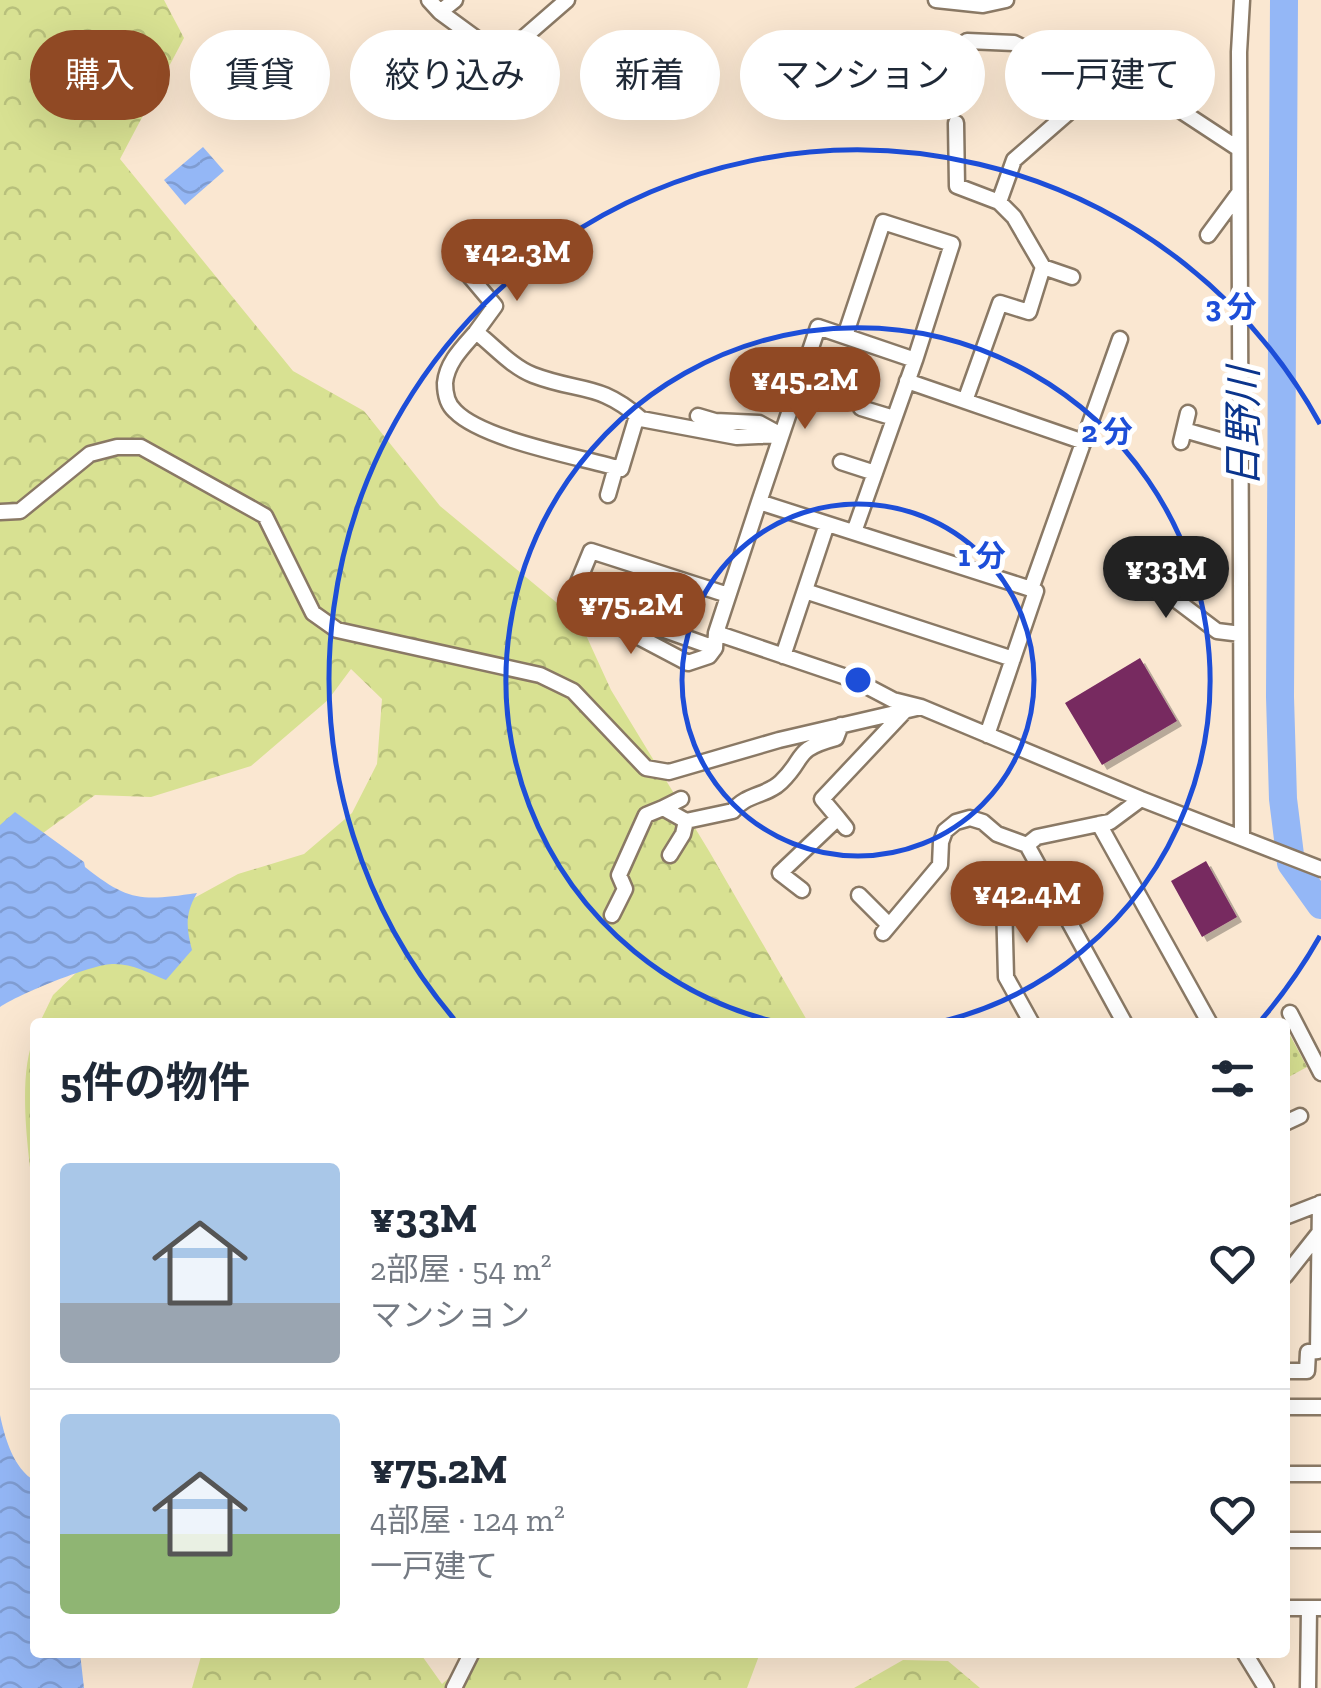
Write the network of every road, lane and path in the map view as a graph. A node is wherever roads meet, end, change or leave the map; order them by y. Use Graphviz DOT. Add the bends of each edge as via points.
graph roads {
  1 [pos="429,0"];
  2 [pos="454,0"];
  3 [pos="566,0"];
  4 [pos="936,0"];
  5 [pos="1006,0"];
  6 [pos="1242,0"];
  7 [pos="440,12"];
  8 [pos="465,30"];
  9 [pos="531,30"];
  10 [pos="1060,120"];
  11 [pos="1196,120"];
  12 [pos="956,123"];
  13 [pos="1239,149"];
  14 [pos="1239,192"];
  15 [pos="999,202"];
  16 [pos="1208,234"];
  17 [pos="489,248"];
  18 [pos="1043,267"];
  19 [pos="1072,277"];
  20 [pos="476,332"];
  21 [pos="844,336"];
  22 [pos="1120,339"];
  23 [pos="914,360"];
  24 [pos="907,381"];
  25 [pos="965,401"];
  26 [pos="861,408"];
  27 [pos="1188,413"];
  28 [pos="637,416"];
  29 [pos="698,416"];
  30 [pos="894,418"];
  31 [pos="781,435"];
  32 [pos="1084,442"];
  33 [pos="1240,446"];
  34 [pos="842,462"];
  35 [pos="616,468"];
  36 [pos="875,473"];
  37 [pos="608,495"];
  38 [pos="758,502"];
  39 [pos="0,512"];
  40 [pos="827,524"];
  41 [pos="854,532"];
  42 [pos="1160,556"];
  43 [pos="1031,589"];
  44 [pos="805,591"];
  45 [pos="728,595"];
  46 [pos="572,597"];
  47 [pos="1241,634"];
  48 [pos="716,641"];
  49 [pos="784,656"];
  50 [pos="1013,659"];
  51 [pos="921,707"];
  52 [pos="905,710"];
  53 [pos="841,725"];
  54 [pos="988,735"];
  55 [pos="681,799"];
  56 [pos="1142,799"];
  57 [pos="662,808"];
  58 [pos="686,821"];
  59 [pos="1100,824"];
  60 [pos="1242,838"];
  61 [pos="1026,845"];
  62 [pos="670,856"];
  63 [pos="1040,869"];
  64 [pos="1321,869"];
  65 [pos="802,890"];
  66 [pos="859,895"];
  67 [pos="612,916"];
  68 [pos="1290,1013"];
  69 [pos="1029,1018"];
  70 [pos="1122,1018"];
  71 [pos="1206,1018"];
  72 [pos="1321,1073"];
  73 [pos="1321,1203"];
  74 [pos="1290,1215"];
  75 [pos="1319,1232"];
  76 [pos="1290,1270"];
  77 [pos="1320,1352"];
  78 [pos="1290,1371"];
  79 [pos="1290,1407"];
  80 [pos="1321,1407"];
  81 [pos="1290,1474"];
  82 [pos="1321,1474"];
  83 [pos="1290,1540"];
  84 [pos="1321,1540"];
  85 [pos="1315,1608"];
  86 [pos="469,1658"];
  87 [pos="1248,1658"];
  88 [pos="454,1688"];
  89 [pos="1266,1688"];
  90 [pos="1308,1688"];
  1 -- 7 [label="street"];
  2 -- 7 [label="street"];
  3 -- 9 [label="street"];
  4 -- 5 [label="street"];
  6 -- 13 [label="street"];
  7 -- 8 [label="street"];
  10 -- 15 [label="street" via="1014,160"];
  11 -- 13 [label="street"];
  12 -- 15 [label="street" via="957,186"];
  13 -- 14 [label="street"];
  14 -- 16 [label="street"];
  14 -- 33 [label="street"];
  15 -- 18 [label="street"];
  17 -- 20 [label="street" via="462,267 495,306"];
  18 -- 19 [label="street"];
  18 -- 25 [label="street" via="1028,312 1000,302"];
  20 -- 28 [label="street" via="532,375 604,392"];
  20 -- 35 [label="street" via="448,371 448,404 457,414 480,429"];
  21 -- 23 [label="street"];
  21 -- 23 [label="street" via="883,222 952,244"];
  21 -- 31 [label="street" via="818,327"];
  22 -- 32 [label="street"];
  23 -- 24 [label="street"];
  24 -- 25 [label="street"];
  24 -- 30 [label="street"];
  25 -- 32 [label="street"];
  26 -- 30 [label="street"];
  27 -- 33 [label="street" via="1183,436"];
  28 -- 31 [label="street" via="737,437"];
  28 -- 35 [label="street" via="621,469"];
  29 -- 31 [label="street" via="759,423"];
  30 -- 36 [label="street"];
  31 -- 38 [label="street"];
  32 -- 43 [label="street"];
  33 -- 47 [label="street"];
  34 -- 36 [label="street"];
  35 -- 37 [label="street"];
  36 -- 41 [label="street"];
  38 -- 40 [label="street"];
  38 -- 45 [label="street"];
  39 -- 53 [label="street" via="20,511 90,454 141,447 265,516 313,612 337,630 540,675 573,691 646,768 669,772"];
  40 -- 41 [label="street"];
  40 -- 44 [label="street"];
  41 -- 43 [label="street"];
  42 -- 47 [label="street" via="1178,552 1176,600 1217,631"];
  43 -- 50 [label="street" via="1036,591"];
  44 -- 49 [label="street"];
  44 -- 50 [label="street"];
  45 -- 46 [label="street" via="591,550"];
  45 -- 48 [label="street"];
  46 -- 48 [label="street"];
  46 -- 48 [label="street" via="570,609 688,663 709,656"];
  47 -- 60 [label="street"];
  48 -- 49 [label="street"];
  49 -- 51 [label="street"];
  50 -- 54 [label="street"];
  51 -- 52 [label="street"];
  51 -- 54 [label="street"];
  52 -- 53 [label="street"];
  52 -- 65 [label="street" via="822,799 842,823 780,873"];
  53 -- 58 [label="street" via="836,738 812,744 798,757 780,784 740,800 732,811"];
  54 -- 56 [label="street"];
  55 -- 57 [label="street"];
  56 -- 59 [label="street"];
  56 -- 60 [label="street"];
  57 -- 58 [label="street"];
  57 -- 67 [label="street" via="646,815 619,875 624,889"];
  58 -- 62 [label="street"];
  59 -- 61 [label="street"];
  59 -- 71 [label="street"];
  60 -- 64 [label="street"];
  61 -- 63 [label="street"];
  61 -- 66 [label="street" via="983,822 956,822 941,842 940,866 886,929"];
  63 -- 69 [label="street" via="1005,888 1004,901 1006,978"];
  63 -- 70 [label="street"];
  68 -- 72 [label="street"];
  73 -- 74 [label="street"];
  73 -- 75 [label="street"];
  75 -- 76 [label="street"];
  75 -- 77 [label="street"];
  77 -- 78 [label="street" via="1308,1352 1307,1371"];
  79 -- 80 [label="street"];
  81 -- 82 [label="street"];
  83 -- 84 [label="street"];
  85 -- 90 [label="street"];
  86 -- 88 [label="street"];
  87 -- 89 [label="street"];
}
